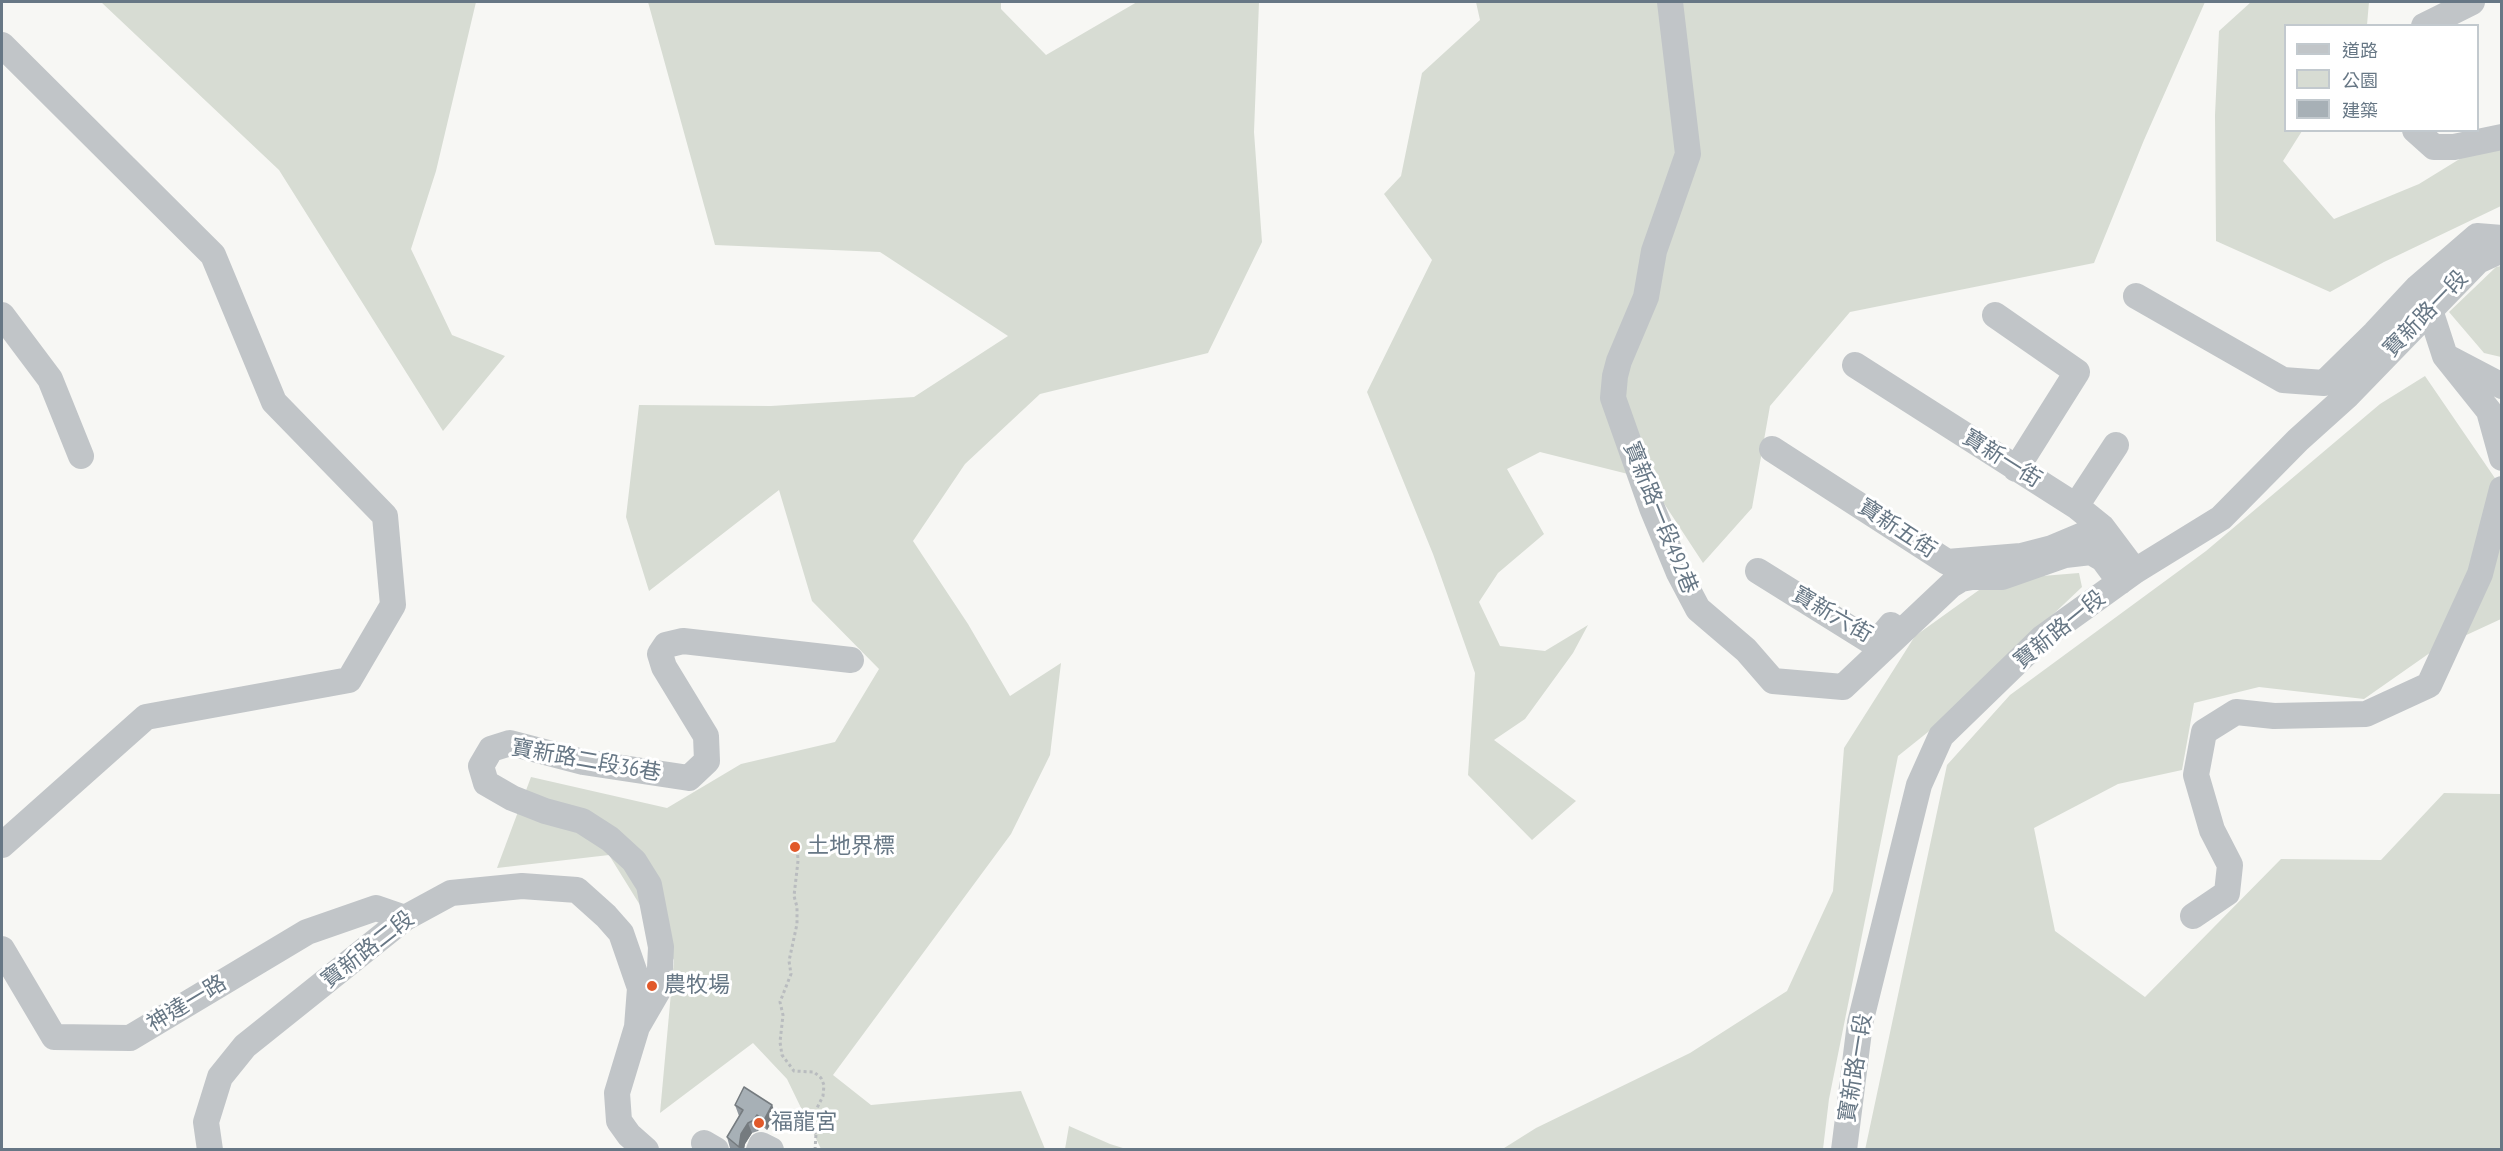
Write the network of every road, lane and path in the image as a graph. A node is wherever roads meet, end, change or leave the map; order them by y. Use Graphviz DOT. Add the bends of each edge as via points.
graph roads {
  1 [pos="1670,2"];
  2 [pos="2472,2"];
  3 [pos="2428,24"];
  4 [pos="2,45"];
  5 [pos="2417,132"];
  6 [pos="2502,137"];
  7 [pos="2502,238"];
  8 [pos="2502,250"];
  9 [pos="2136,296"];
  10 [pos="2430,310"];
  11 [pos="2,315"];
  12 [pos="1995,315"];
  13 [pos="2445,356"];
  14 [pos="1855,365"];
  15 [pos="2502,386"];
  16 [pos="2116,445"];
  17 [pos="1772,449"];
  18 [pos="81,456"];
  19 [pos="2502,458"];
  20 [pos="2016,469"];
  21 [pos="2502,489"];
  22 [pos="2076,506"];
  23 [pos="2102,527"];
  24 [pos="1947,562"];
  25 [pos="1758,571"];
  26 [pos="2127,576"];
  27 [pos="851,660"];
  28 [pos="797,843"];
  29 [pos="2,844"];
  30 [pos="2193,916"];
  31 [pos="405,918"];
  32 [pos="2,949"];
  33 [pos="637,1027"];
  34 [pos="823,1130"];
  35 [pos="816,1134"];
  36 [pos="210,1149"];
  37 [pos="646,1149"];
  38 [pos="759,1149"];
  39 [pos="771,1149"];
  40 [pos="815,1149"];
  41 [pos="1844,1149"];
  1 -- 26 [label="street, 寶新路一段492巷" via="1688,154 1654,251 1646,297 1619,362 1613,398 1652,508 1698,609 1746,650 1773,681 1843,687 1961,579 2002,577 2065,555 2091,552"];
  2 -- 3 [label="street"];
  4 -- 29 [label="street" via="213,255 274,402 385,516 393,605 349,680 147,717"];
  5 -- 6 [label="street" via="2434,147"];
  7 -- 9 [label="street" via="2477,236 2418,287 2324,383 2283,380"];
  8 -- 10 [label="street, 寶新路一段" via="2478,261"];
  10 -- 13 [label="street"];
  10 -- 26 [label="street, 寶新路一段" via="2222,518"];
  11 -- 18 [label="street" via="50,379"];
  12 -- 20 [label="street" via="2077,372"];
  13 -- 15 [label="street"];
  13 -- 19 [label="street" via="2489,411"];
  14 -- 20 [label="street, 寶新一街"];
  16 -- 22 [label="street"];
  17 -- 24 [label="street, 寶新五街"];
  20 -- 22 [label="street, 寶新一街"];
  21 -- 30 [label="street" via="2480,574 2429,686 2366,714 2274,716 2236,712 2204,732 2196,775 2212,830 2230,865 2227,893"];
  22 -- 23 [label="street, 寶新一街"];
  23 -- 24 [label="street, 寶新五街" via="2021,556"];
  23 -- 26 [label="street, 寶新一街"];
  24 -- 25 [label="street, 寶新六街" via="1875,644"];
  26 -- 41 [label="street, 寶新路一段" via="2043,638 1941,736 1919,785 1860,1023"];
  27 -- 33 [label="street, 寶新路二段36巷" via="683,641 666,645 660,654 664,667 706,736 707,761 689,778 584,762 510,743 491,749 481,766 486,783 512,798 582,821 610,839 634,861 649,885 661,947 659,988"];
  28 -- 35 [label="path" via="797,924 789,961 791,974 780,1002 780,1042 782,1055 794,1071 814,1072 824,1085 810,1122"];
  31 -- 32 [label="street, 神達一路" via="376,908 307,932 130,1038 54,1037"];
  31 -- 33 [label="street, 寶新路二段" via="451,893 522,886 577,890 621,933 640,988"];
  31 -- 36 [label="street, 寶新路二段" via="245,1046 220,1077 206,1122"];
  33 -- 37 [label="street, 寶新路二段" via="617,1093 619,1121"];
  34 -- 35 [label="path"];
  35 -- 40 [label="path"];
  38 -- 39 [label="street" via="761,1145"];
}
